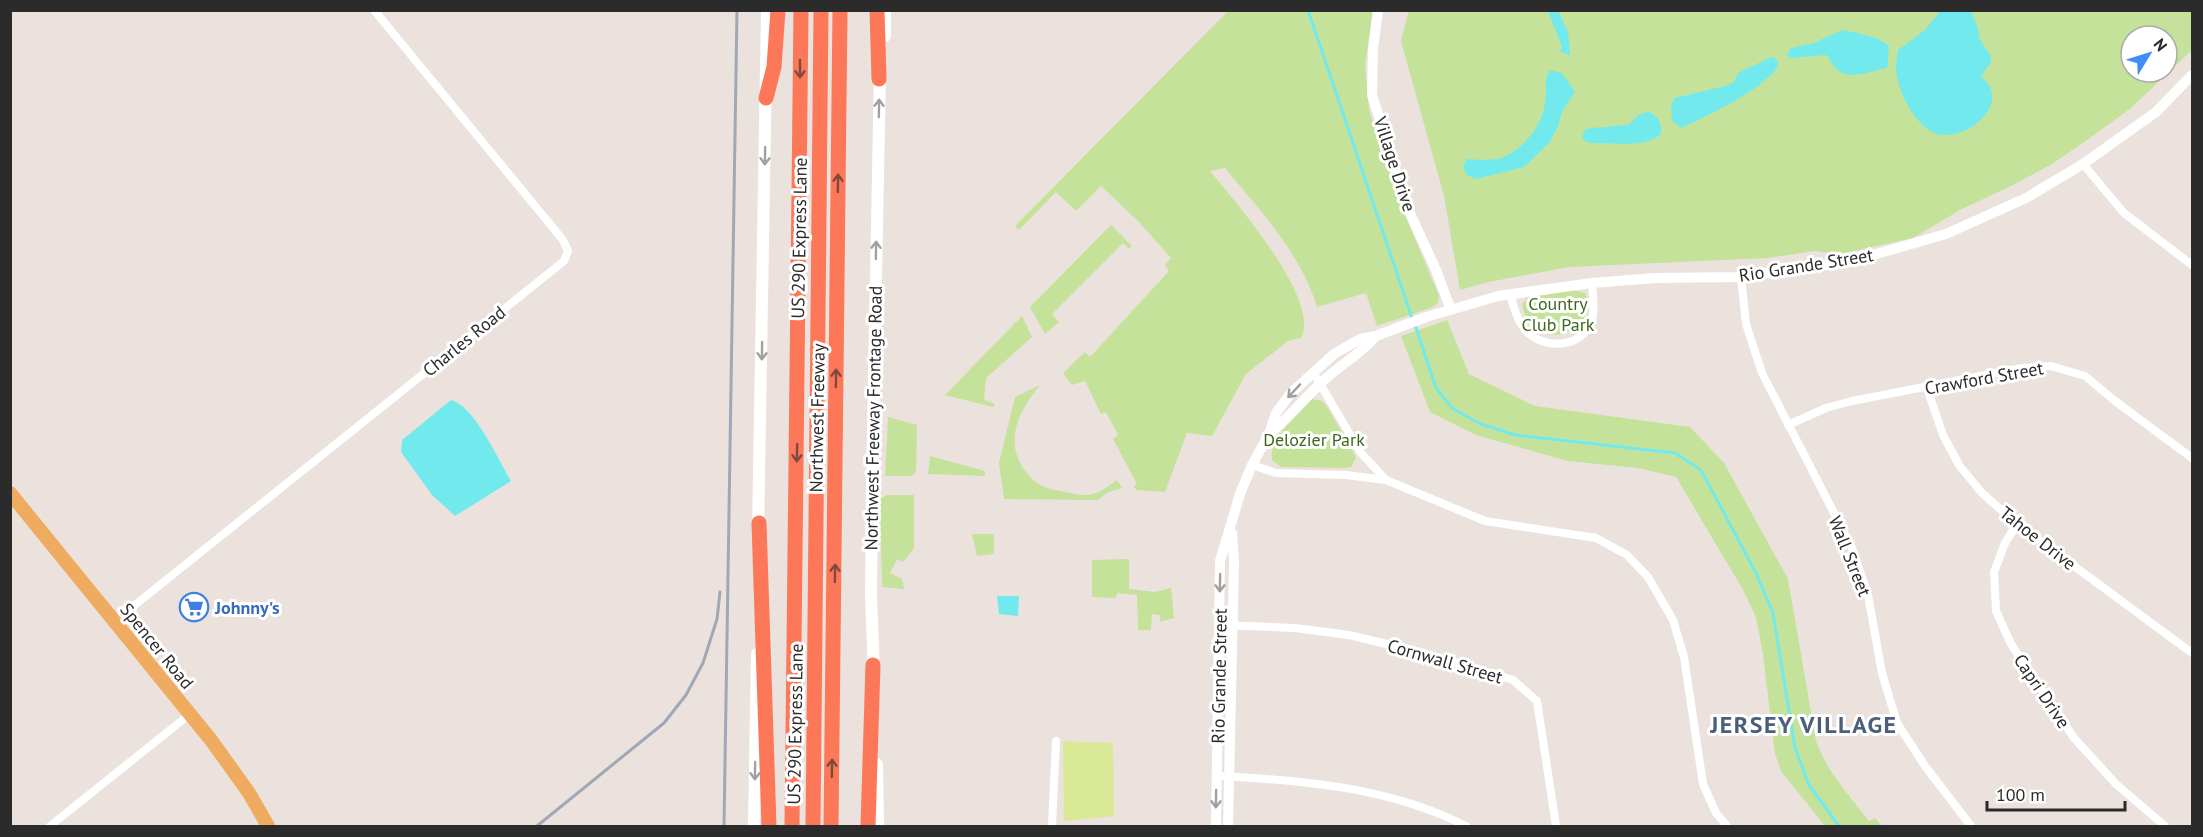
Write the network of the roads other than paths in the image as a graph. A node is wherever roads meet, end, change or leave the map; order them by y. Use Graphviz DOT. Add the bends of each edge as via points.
graph roads {
  1 [pos="374,10"];
  2 [pos="767,10"];
  3 [pos="777,10"];
  4 [pos="801,10"];
  5 [pos="821,10"];
  6 [pos="840,10"];
  7 [pos="877,10"];
  8 [pos="885,10"];
  9 [pos="1378,10"];
  10 [pos="2193,75"];
  11 [pos="879,79"];
  12 [pos="766,98"];
  13 [pos="2083,164"];
  14 [pos="2193,265"];
  15 [pos="1742,277"];
  16 [pos="1592,282"];
  17 [pos="1510,294"];
  18 [pos="1451,310"];
  19 [pos="1376,336"];
  20 [pos="1313,372"];
  21 [pos="1320,383"];
  22 [pos="1927,388"];
  23 [pos="1788,425"];
  24 [pos="1269,434"];
  25 [pos="2193,458"];
  26 [pos="1252,465"];
  27 [pos="1386,480"];
  28 [pos="10,493"];
  29 [pos="759,523"];
  30 [pos="2017,524"];
  31 [pos="115,621"];
  32 [pos="1226,625"];
  33 [pos="2193,653"];
  34 [pos="873,665"];
  35 [pos="190,714"];
  36 [pos="1056,741"];
  37 [pos="1217,776"];
  38 [pos="1229,777"];
  39 [pos="50,826"];
  40 [pos="268,826"];
  41 [pos="754,826"];
  42 [pos="769,826"];
  43 [pos="792,826"];
  44 [pos="813,826"];
  45 [pos="831,826"];
  46 [pos="867,826"];
  47 [pos="878,826"];
  48 [pos="1052,826"];
  49 [pos="1216,826"];
  50 [pos="1228,826"];
  51 [pos="1466,826"];
  52 [pos="1556,826"];
  53 [pos="1727,826"];
  54 [pos="1971,826"];
  55 [pos="2165,826"];
  1 -- 31 [label="street, Charles Road" via="563,240 568,251 564,261"];
  2 -- 12 [label="main road"];
  3 -- 12 [label="highway" via="774,67"];
  4 -- 43 [label="highway, Northwest Freeway, one-way"];
  5 -- 44 [label="highway, US 290 Express Lane"];
  45 -- 6 [label="highway, Northwest Freeway, one-way"];
  7 -- 11 [label="highway"];
  8 -- 11 [label="main road, Northwest Freeway Frontage Road"];
  9 -- 18 [label="street, Village Drive" via="1372,94 1409,211"];
  10 -- 13 [label="street, Rio Grande Street" via="2156,112"];
  34 -- 11 [label="main road, Northwest Freeway Frontage Road, one-way"];
  12 -- 29 [label="main road, one-way"];
  13 -- 14 [label="street" via="2124,213"];
  13 -- 15 [label="street, Rio Grande Street" via="2026,198 1946,234 1852,261"];
  15 -- 16 [label="street, Rio Grande Street"];
  15 -- 23 [label="street, Wall Street" via="1746,324 1762,373"];
  16 -- 17 [label="street, Rio Grande Street"];
  16 -- 17 [label="street" via="1592,321 1580,336 1566,344 1545,343 1528,332 1515,315"];
  17 -- 18 [label="street, Rio Grande Street"];
  18 -- 19 [label="street, Rio Grande Street"];
  19 -- 20 [label="street, Rio Grande Street" via="1360,339"];
  19 -- 21 [label="street, Rio Grande Street"];
  20 -- 21 [label="street"];
  20 -- 24 [label="street, Rio Grande Street, one-way" via="1276,413"];
  21 -- 24 [label="street, Rio Grande Street" via="1287,421"];
  21 -- 27 [label="street" via="1361,453"];
  22 -- 23 [label="street, Crawford Street" via="1843,403"];
  22 -- 25 [label="street, Crawford Street" via="2022,368 2051,366 2085,376"];
  22 -- 30 [label="street, Tahoe Drive" via="1943,435 1959,465 1982,494"];
  23 -- 54 [label="street, Wall Street" via="1852,548 1868,595 1882,673 1897,723"];
  24 -- 26 [label="street, Rio Grande Street"];
  26 -- 27 [label="street" via="1276,473"];
  26 -- 32 [label="street, Rio Grande Street" via="1220,561"];
  27 -- 53 [label="street" via="1485,521 1596,538 1626,555 1648,577 1673,620 1684,657 1703,784 1716,813"];
  28 -- 31 [label="main road, Spencer Road"];
  29 -- 41 [label="main road, one-way"];
  29 -- 42 [label="highway"];
  30 -- 33 [label="street, Tahoe Drive"];
  30 -- 55 [label="street, Capri Drive" via="1994,572 1996,611 2011,644 2074,738 2116,785"];
  31 -- 35 [label="main road, Spencer Road"];
  32 -- 37 [label="street, Rio Grande Street"];
  32 -- 38 [label="street, Rio Grande Street"];
  32 -- 52 [label="street, Cornwall Street" via="1349,635 1513,680 1537,701"];
  34 -- 46 [label="highway"];
  34 -- 47 [label="main road, Northwest Freeway Frontage Road"];
  35 -- 39 [label="street"];
  35 -- 40 [label="main road, Spencer Road"];
  36 -- 48 [label="street"];
  37 -- 38 [label="street"];
  37 -- 49 [label="street, Rio Grande Street, one-way"];
  38 -- 50 [label="street, Rio Grande Street"];
  38 -- 51 [label="street" via="1291,780 1370,792"];
}
